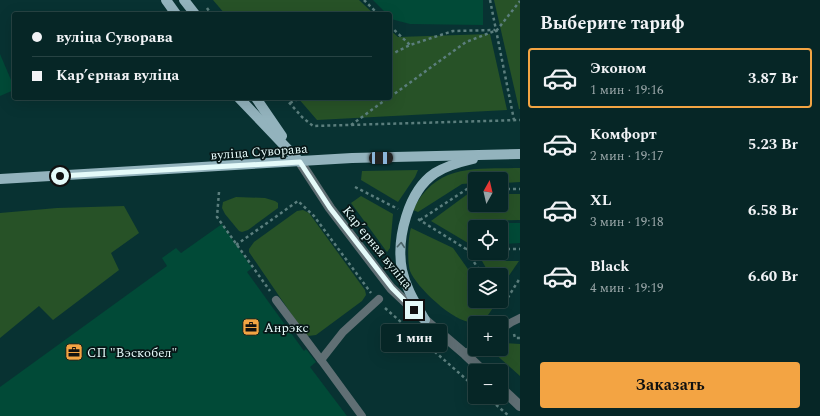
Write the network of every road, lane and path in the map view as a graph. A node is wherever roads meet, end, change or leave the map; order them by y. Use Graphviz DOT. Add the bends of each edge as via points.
graph roads {
  1 [pos="166,0"];
  2 [pos="184,0"];
  3 [pos="364,0"];
  4 [pos="490,0"];
  5 [pos="520,1"];
  6 [pos="175,12"];
  7 [pos="193,12"];
  8 [pos="376,12"];
  9 [pos="392,28"];
  10 [pos="497,30"];
  11 [pos="410,45"];
  12 [pos="392,54"];
  13 [pos="392,95"];
  14 [pos="241,100"];
  15 [pos="257,100"];
  16 [pos="287,100"];
  17 [pos="296,100"];
  18 [pos="385,100"];
  19 [pos="290,103"];
  20 [pos="514,120"];
  21 [pos="520,120"];
  22 [pos="351,125"];
  23 [pos="520,154"];
  24 [pos="498,155"];
  25 [pos="300,162"];
  26 [pos="0,179"];
  27 [pos="468,189"];
  28 [pos="508,189"];
  29 [pos="520,189"];
  30 [pos="219,192"];
  31 [pos="298,201"];
  32 [pos="420,220"];
  33 [pos="236,244"];
  34 [pos="508,249"];
  35 [pos="520,249"];
  36 [pos="520,278"];
  37 [pos="508,297"];
  38 [pos="379,299"];
  39 [pos="276,300"];
  40 [pos="520,318"];
  41 [pos="425,320"];
  42 [pos="508,325"];
  43 [pos="515,338"];
  44 [pos="520,338"];
  45 [pos="468,352"];
  46 [pos="465,354"];
  47 [pos="321,360"];
  48 [pos="476,364"];
  49 [pos="508,395"];
  50 [pos="495,404"];
  51 [pos="520,406"];
  52 [pos="362,416"];
  53 [pos="509,416"];
  1 -- 6 [label="main road"];
  2 -- 7 [label="main road"];
  3 -- 8 [label="path"];
  4 -- 10 [label="path"];
  5 -- 10 [label="path"];
  9 -- 11 [label="path"];
  10 -- 11 [label="path" via="453,31"];
  10 -- 13 [label="path" via="466,42"];
  10 -- 20 [label="path"];
  11 -- 12 [label="path"];
  14 -- 25 [label="main road"];
  15 -- 25 [label="main road"];
  16 -- 19 [label="path"];
  17 -- 19 [label="path"];
  18 -- 22 [label="path"];
  19 -- 22 [label="path" via="313,126"];
  20 -- 21 [label="path"];
  20 -- 22 [label="path"];
  23 -- 24 [label="main road, вуліца Суворава"];
  24 -- 25 [label="main road, вуліца Суворава" via="352,158"];
  41 -- 24 [label="main road, one-way" via="408,290 402,270 400,253 406,213 424,183 435,173 456,164"];
  25 -- 26 [label="main road, вуліца Суворава"];
  25 -- 41 [label="street, Карʼерная вуліца" via="330,208 392,288"];
  27 -- 32 [label="path"];
  28 -- 29 [label="path"];
  30 -- 33 [label="path" via="217,217"];
  31 -- 33 [label="path"];
  33 -- 39 [label="path"];
  34 -- 35 [label="path"];
  36 -- 37 [label="path"];
  38 -- 47 [label="lane" via="343,332"];
  39 -- 47 [label="lane"];
  40 -- 42 [label="lane"];
  41 -- 46 [label="street, Карʼерная вуліца"];
  43 -- 44 [label="path"];
  45 -- 46 [label="lane"];
  46 -- 48 [label="street, Карʼерная вуліца"];
  47 -- 52 [label="lane"];
  49 -- 51 [label="street"];
  50 -- 53 [label="path"];
}
